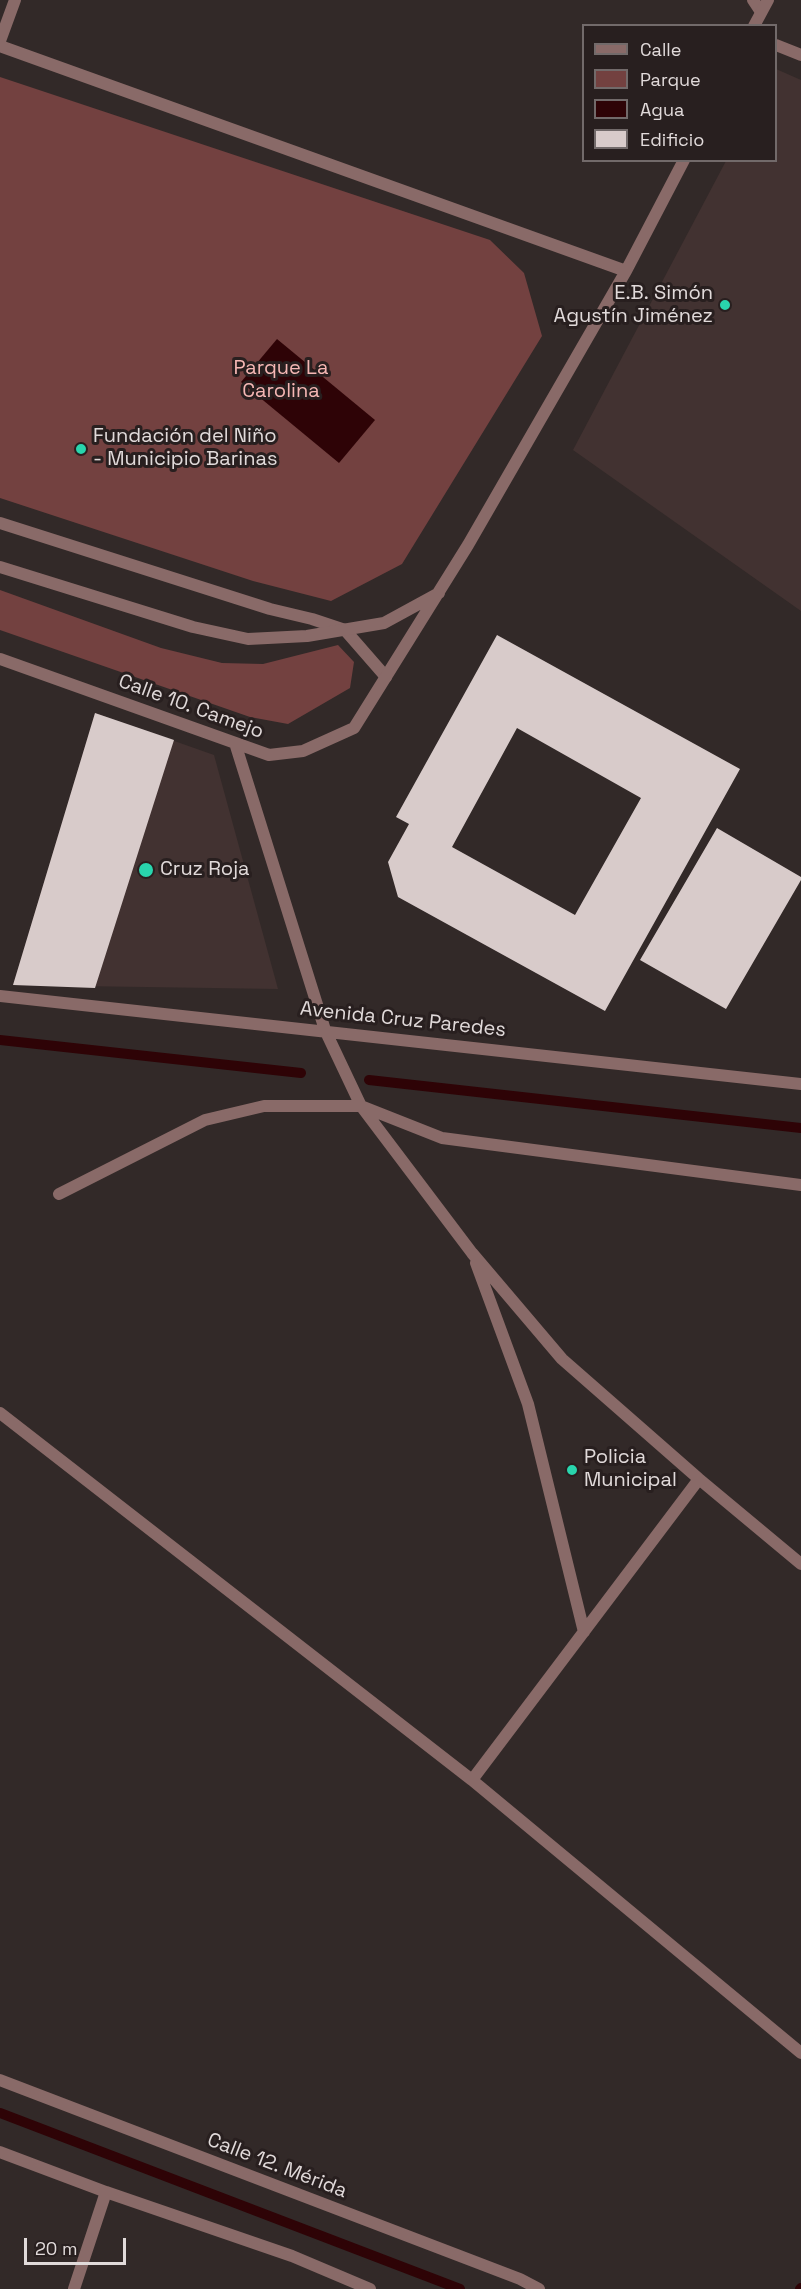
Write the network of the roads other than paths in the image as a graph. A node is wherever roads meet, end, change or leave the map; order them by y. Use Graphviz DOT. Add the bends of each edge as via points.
graph roads {
  1 [pos="15,0"];
  2 [pos="753,0"];
  3 [pos="768,0"];
  4 [pos="761,12"];
  5 [pos="755,24"];
  6 [pos="0,41"];
  7 [pos="777,45"];
  8 [pos="0,46"];
  9 [pos="801,55"];
  10 [pos="683,162"];
  11 [pos="626,271"];
  12 [pos="0,523"];
  13 [pos="0,567"];
  14 [pos="440,593"];
  15 [pos="345,630"];
  16 [pos="0,659"];
  17 [pos="386,677"];
  18 [pos="235,743"];
  19 [pos="0,996"];
  20 [pos="325,1030"];
  21 [pos="801,1084"];
  22 [pos="361,1106"];
  23 [pos="801,1185"];
  24 [pos="59,1194"];
  25 [pos="472,1253"];
  26 [pos="0,1413"];
  27 [pos="699,1479"];
  28 [pos="801,1564"];
  29 [pos="584,1632"];
  30 [pos="472,1780"];
  31 [pos="801,2053"];
  32 [pos="0,2080"];
  33 [pos="0,2152"];
  34 [pos="106,2192"];
  35 [pos="75,2289"];
  36 [pos="370,2289"];
  37 [pos="539,2289"];
  1 -- 6 [label="street"];
  2 -- 4 [label="street"];
  3 -- 4 [label="street"];
  4 -- 5 [label="street"];
  7 -- 9 [label="street"];
  8 -- 11 [label="street"];
  10 -- 11 [label="street, Calle 10. Camejo"];
  11 -- 14 [label="street, Calle 10. Camejo"];
  12 -- 15 [label="street"];
  13 -- 15 [label="street" via="193,627 248,639"];
  14 -- 15 [label="street" via="384,622"];
  14 -- 17 [label="street, Calle 10. Camejo"];
  15 -- 17 [label="street"];
  16 -- 18 [label="street, Calle 10. Camejo"];
  17 -- 18 [label="street, Calle 10. Camejo" via="354,728 303,751 269,755"];
  18 -- 20 [label="street"];
  19 -- 20 [label="street, Avenida Cruz Paredes"];
  20 -- 21 [label="street, Avenida Cruz Paredes"];
  20 -- 22 [label="street"];
  22 -- 23 [label="street" via="442,1138"];
  22 -- 24 [label="street" via="264,1106 204,1120"];
  22 -- 25 [label="street"];
  25 -- 27 [label="street" via="562,1359"];
  25 -- 29 [label="street" via="528,1404"];
  26 -- 30 [label="street"];
  27 -- 28 [label="street"];
  27 -- 29 [label="street"];
  29 -- 30 [label="street"];
  30 -- 31 [label="street"];
  32 -- 37 [label="street, Calle 12. Mérida"];
  33 -- 34 [label="street"];
  34 -- 35 [label="street"];
  34 -- 36 [label="street" via="292,2256"];
}
